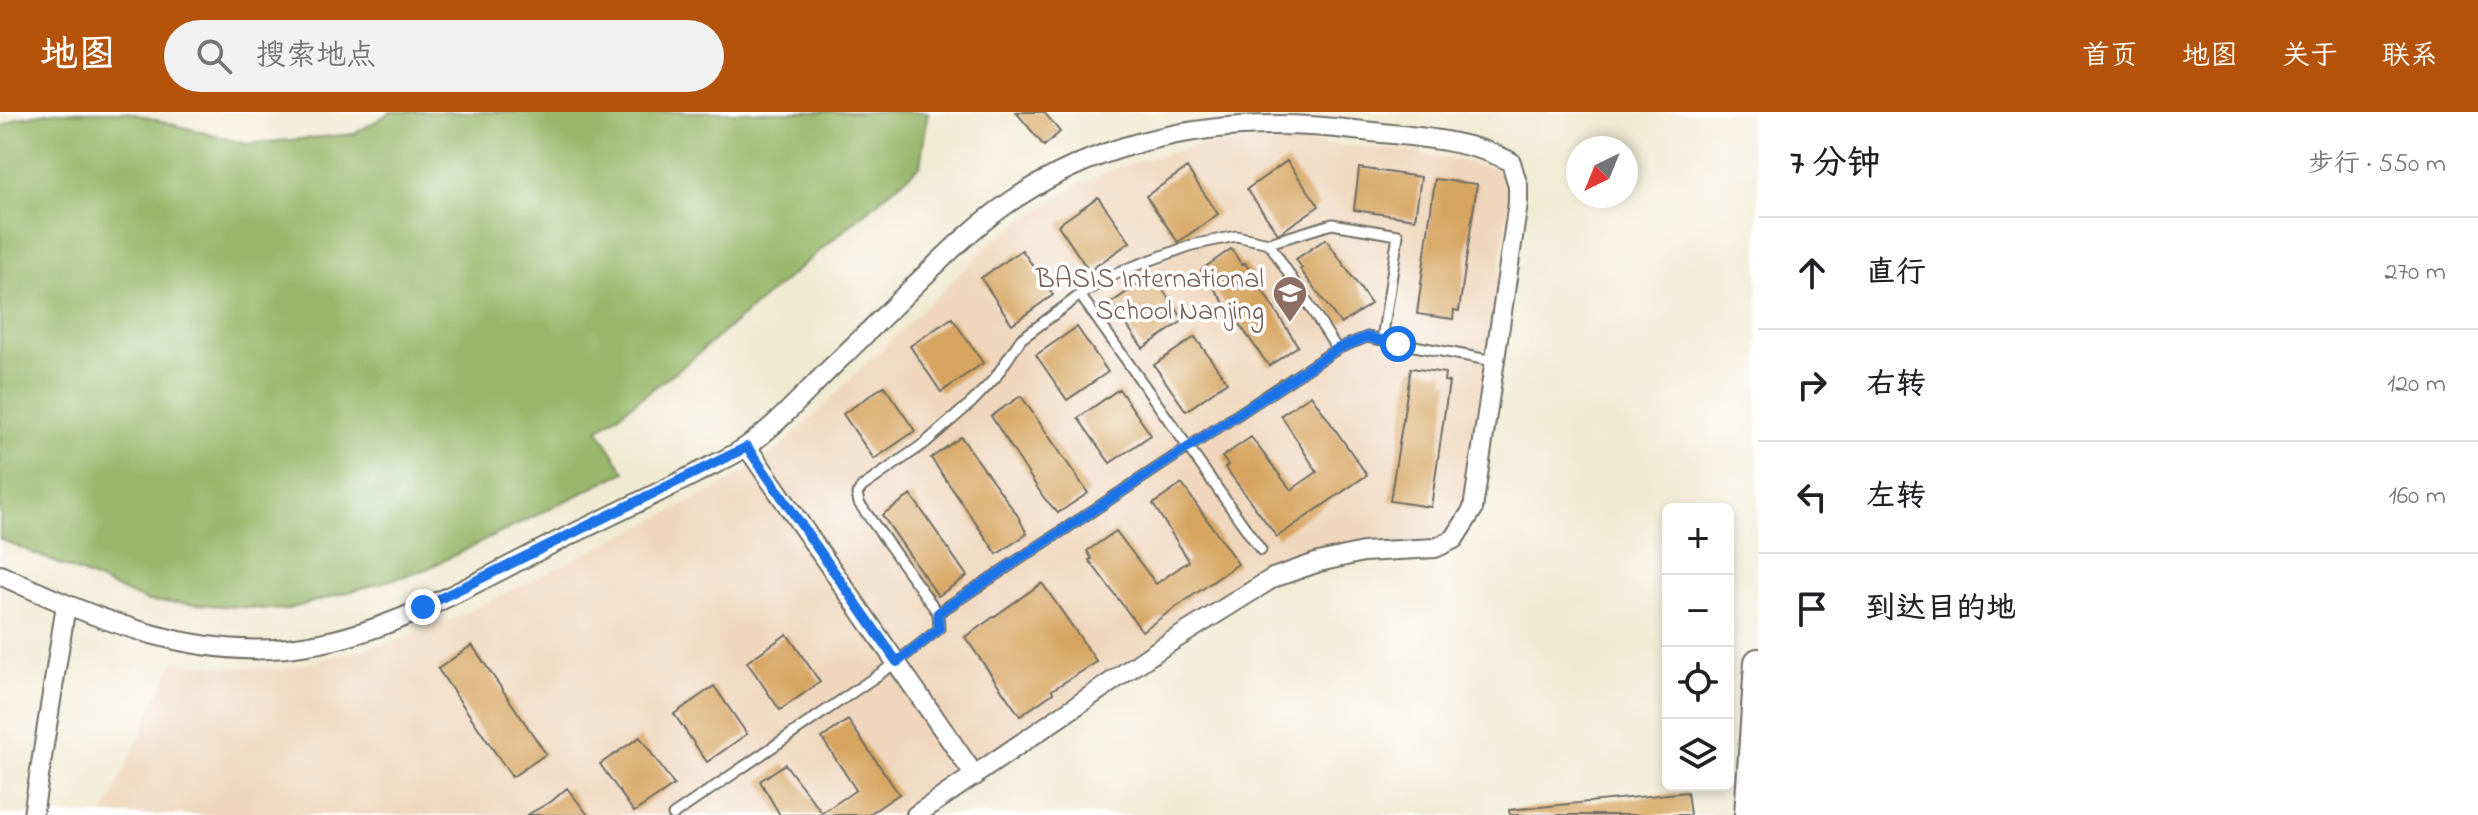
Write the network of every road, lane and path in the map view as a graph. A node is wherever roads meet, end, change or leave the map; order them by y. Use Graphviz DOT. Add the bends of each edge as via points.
graph roads {
  1 [pos="1269,243"];
  2 [pos="1080,295"];
  3 [pos="1382,340"];
  4 [pos="1337,349"];
  5 [pos="1494,361"];
  6 [pos="747,447"];
  7 [pos="1188,447"];
  8 [pos="1261,550"];
  9 [pos="0,575"];
  10 [pos="66,605"];
  11 [pos="938,613"];
  12 [pos="897,662"];
  13 [pos="1758,662"];
  14 [pos="975,776"];
  15 [pos="33,815"];
  16 [pos="673,815"];
  17 [pos="916,815"];
  18 [pos="1748,815"];
  1 -- 2 [label="lane" via="1236,236 1192,245 1121,271"];
  1 -- 3 [label="lane" via="1332,224 1398,235"];
  1 -- 4 [label="lane"];
  2 -- 7 [label="lane"];
  2 -- 11 [label="lane" via="1021,339 972,402 857,494"];
  3 -- 4 [label="lane" via="1367,337"];
  3 -- 5 [label="lane"];
  4 -- 7 [label="lane"];
  5 -- 6 [label="street" via="1518,203 1511,162 1491,151 1392,135 1235,124 1124,144 1065,168 1015,199 963,239"];
  5 -- 14 [label="street" via="1473,509 1454,539 1435,548 1333,558 1273,578"];
  6 -- 10 [label="street" via="423,607 310,645 261,650 195,644 140,632"];
  6 -- 12 [label="street"];
  7 -- 8 [label="lane"];
  7 -- 11 [label="lane"];
  9 -- 10 [label="street"];
  10 -- 15 [label="street"];
  11 -- 12 [label="lane" via="939,629"];
  12 -- 14 [label="street"];
  12 -- 16 [label="lane"];
  13 -- 18 [label="main road"];
  14 -- 17 [label="street"];
}
